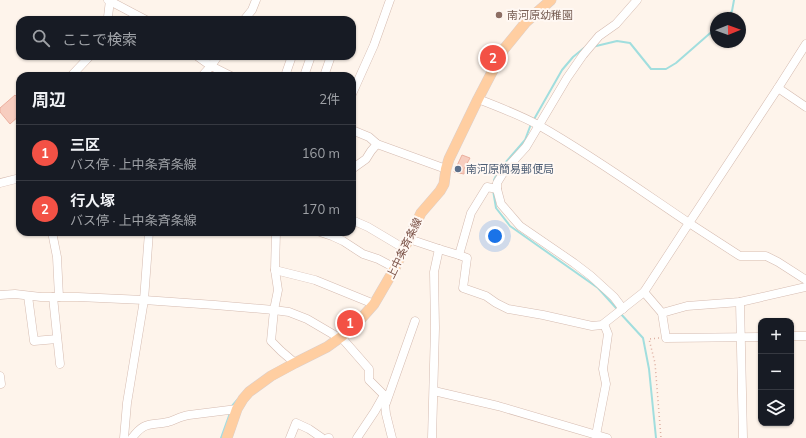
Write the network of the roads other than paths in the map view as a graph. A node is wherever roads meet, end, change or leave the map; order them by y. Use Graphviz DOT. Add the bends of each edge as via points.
graph roads {
  1 [pos="256,0"];
  2 [pos="390,0"];
  3 [pos="550,0"];
  4 [pos="637,0"];
  5 [pos="109,1"];
  6 [pos="108,16"];
  7 [pos="138,16"];
  8 [pos="247,16"];
  9 [pos="806,44"];
  10 [pos="86,60"];
  11 [pos="203,60"];
  12 [pos="215,60"];
  13 [pos="291,60"];
  14 [pos="310,60"];
  15 [pos="330,60"];
  16 [pos="211,66"];
  17 [pos="75,72"];
  18 [pos="206,72"];
  19 [pos="223,72"];
  20 [pos="286,72"];
  21 [pos="305,72"];
  22 [pos="325,72"];
  23 [pos="356,85"];
  24 [pos="778,88"];
  25 [pos="478,99"];
  26 [pos="806,107"];
  27 [pos="539,126"];
  28 [pos="356,132"];
  29 [pos="377,144"];
  30 [pos="356,166"];
  31 [pos="446,169"];
  32 [pos="16,179"];
  33 [pos="0,183"];
  34 [pos="497,189"];
  35 [pos="356,222"];
  36 [pos="689,223"];
  37 [pos="53,236"];
  38 [pos="150,236"];
  39 [pos="276,236"];
  40 [pos="331,236"];
  41 [pos="409,239"];
  42 [pos="405,249"];
  43 [pos="439,250"];
  44 [pos="459,255"];
  45 [pos="395,268"];
  46 [pos="275,270"];
  47 [pos="806,280"];
  48 [pos="806,287"];
  49 [pos="644,292"];
  50 [pos="0,295"];
  51 [pos="28,296"];
  52 [pos="56,297"];
  53 [pos="144,300"];
  54 [pos="740,302"];
  55 [pos="374,304"];
  56 [pos="623,309"];
  57 [pos="274,310"];
  58 [pos="662,313"];
  59 [pos="415,321"];
  60 [pos="604,324"];
  61 [pos="794,336"];
  62 [pos="806,336"];
  63 [pos="342,337"];
  64 [pos="741,337"];
  65 [pos="758,337"];
  66 [pos="57,339"];
  67 [pos="295,363"];
  68 [pos="60,364"];
  69 [pos="434,391"];
  70 [pos="384,395"];
  71 [pos="385,406"];
  72 [pos="237,409"];
  73 [pos="596,434"];
  74 [pos="124,438"];
  75 [pos="132,438"];
  76 [pos="227,438"];
  77 [pos="290,438"];
  78 [pos="322,438"];
  79 [pos="357,438"];
  80 [pos="392,438"];
  81 [pos="432,438"];
  82 [pos="607,438"];
  83 [pos="743,438"];
  1 -- 8 [label="street"];
  2 -- 23 [label="street"];
  3 -- 25 [label="main road, 上中条斉条線" via="513,36"];
  4 -- 27 [label="street" via="583,55"];
  5 -- 6 [label="street"];
  5 -- 7 [label="street"];
  9 -- 24 [label="street"];
  10 -- 17 [label="street"];
  11 -- 16 [label="street"];
  12 -- 16 [label="street"];
  13 -- 20 [label="street"];
  14 -- 21 [label="street"];
  15 -- 22 [label="street"];
  16 -- 18 [label="street"];
  16 -- 19 [label="street"];
  24 -- 26 [label="street"];
  24 -- 36 [label="street"];
  25 -- 27 [label="street"];
  25 -- 31 [label="main road, 上中条斉条線"];
  27 -- 34 [label="street" via="526,147 505,170 497,183"];
  27 -- 36 [label="street"];
  28 -- 29 [label="street"];
  29 -- 30 [label="street"];
  29 -- 31 [label="street"];
  31 -- 41 [label="main road, 上中条斉条線" via="444,184 421,213"];
  32 -- 33 [label="street"];
  34 -- 44 [label="street" via="487,187 471,213"];
  34 -- 56 [label="street" via="501,204 520,226 591,276"];
  35 -- 42 [label="street"];
  36 -- 47 [label="street" via="740,256 766,256"];
  36 -- 49 [label="street"];
  37 -- 52 [label="street" via="57,257"];
  38 -- 53 [label="street"];
  39 -- 46 [label="street"];
  40 -- 45 [label="street"];
  41 -- 42 [label="main road, 上中条斉条線"];
  41 -- 43 [label="street"];
  42 -- 45 [label="main road, 上中条斉条線"];
  43 -- 44 [label="street"];
  43 -- 69 [label="street" via="434,272"];
  44 -- 60 [label="street" via="467,258 463,288 486,296 508,309 592,326"];
  45 -- 55 [label="main road, 上中条斉条線"];
  46 -- 55 [label="street" via="315,280"];
  46 -- 57 [label="street" via="278,290"];
  48 -- 54 [label="street"];
  49 -- 56 [label="street"];
  49 -- 58 [label="street"];
  50 -- 51 [label="street"];
  51 -- 52 [label="street"];
  51 -- 66 [label="street" via="34,341"];
  52 -- 53 [label="street"];
  52 -- 66 [label="street"];
  53 -- 57 [label="street"];
  53 -- 74 [label="street" via="127,403"];
  54 -- 58 [label="street" via="686,306"];
  54 -- 64 [label="street"];
  55 -- 63 [label="main road, 上中条斉条線"];
  56 -- 60 [label="street"];
  57 -- 63 [label="street" via="289,312"];
  57 -- 67 [label="street" via="271,341"];
  58 -- 64 [label="street" via="666,338"];
  59 -- 71 [label="street"];
  60 -- 73 [label="street" via="608,334 603,369 606,384"];
  61 -- 62 [label="street"];
  63 -- 67 [label="main road, 上中条斉条線"];
  63 -- 70 [label="street" via="369,369 369,380"];
  64 -- 65 [label="street"];
  64 -- 83 [label="street"];
  66 -- 68 [label="street"];
  67 -- 72 [label="main road, 上中条斉条線" via="250,392"];
  69 -- 73 [label="street"];
  69 -- 81 [label="street"];
  70 -- 71 [label="street"];
  70 -- 79 [label="street"];
  71 -- 80 [label="street"];
  72 -- 75 [label="street" via="182,416 146,425"];
  72 -- 76 [label="main road, 上中条斉条線"];
  73 -- 82 [label="street"];
  77 -- 78 [label="street" via="296,423 309,428"];
}
